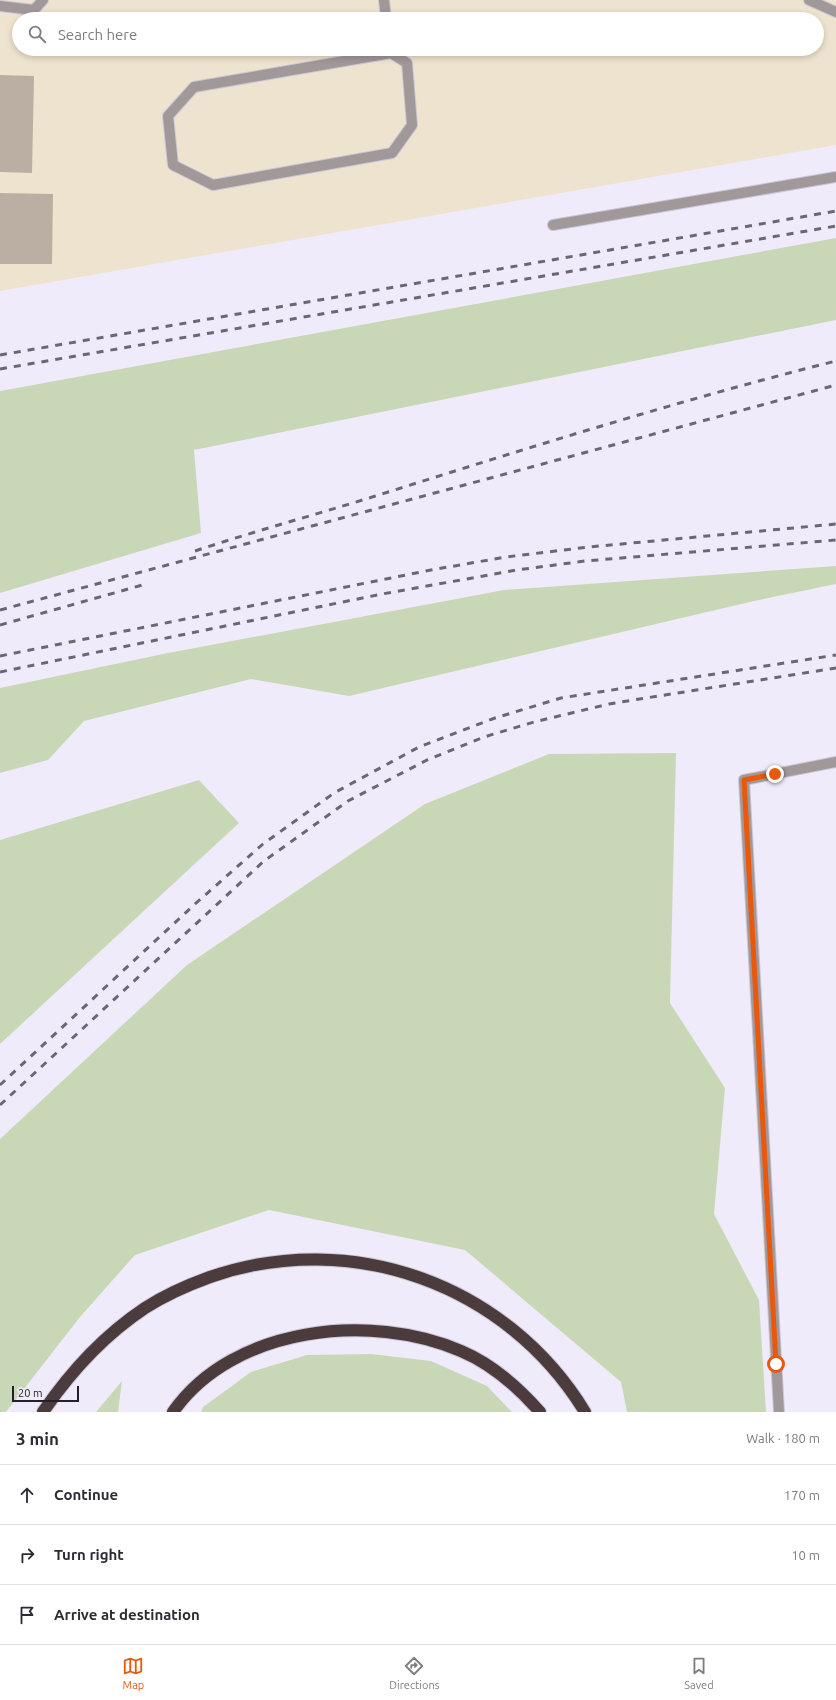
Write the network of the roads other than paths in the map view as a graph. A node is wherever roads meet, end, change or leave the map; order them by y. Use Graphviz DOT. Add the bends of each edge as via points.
graph roads {
  1 [pos="44,0"];
  2 [pos="384,0"];
  3 [pos="809,0"];
  4 [pos="0,6"];
  5 [pos="385,12"];
  6 [pos="836,12"];
  7 [pos="364,56"];
  8 [pos="398,56"];
  9 [pos="836,177"];
  10 [pos="553,225"];
  11 [pos="836,762"];
  12 [pos="42,1412"];
  13 [pos="173,1412"];
  14 [pos="540,1412"];
  15 [pos="585,1412"];
  16 [pos="779,1412"];
  1 -- 4 [label="lane" via="34,10"];
  2 -- 5 [label="lane"];
  3 -- 6 [label="lane"];
  7 -- 8 [label="lane" via="194,87 168,116 172,165 213,186 392,154 412,125 407,63"];
  9 -- 10 [label="lane"];
  11 -- 16 [label="lane" via="744,780"];
  12 -- 15 [label="highway" via="97,1345 164,1297 202,1280 240,1268 279,1261 320,1259 362,1263 404,1272 442,1286 475,1303 529,1344 568,1387"];
  13 -- 14 [label="highway" via="185,1396 209,1375 259,1348 298,1336 358,1330 400,1333 463,1351 498,1372"];
}
